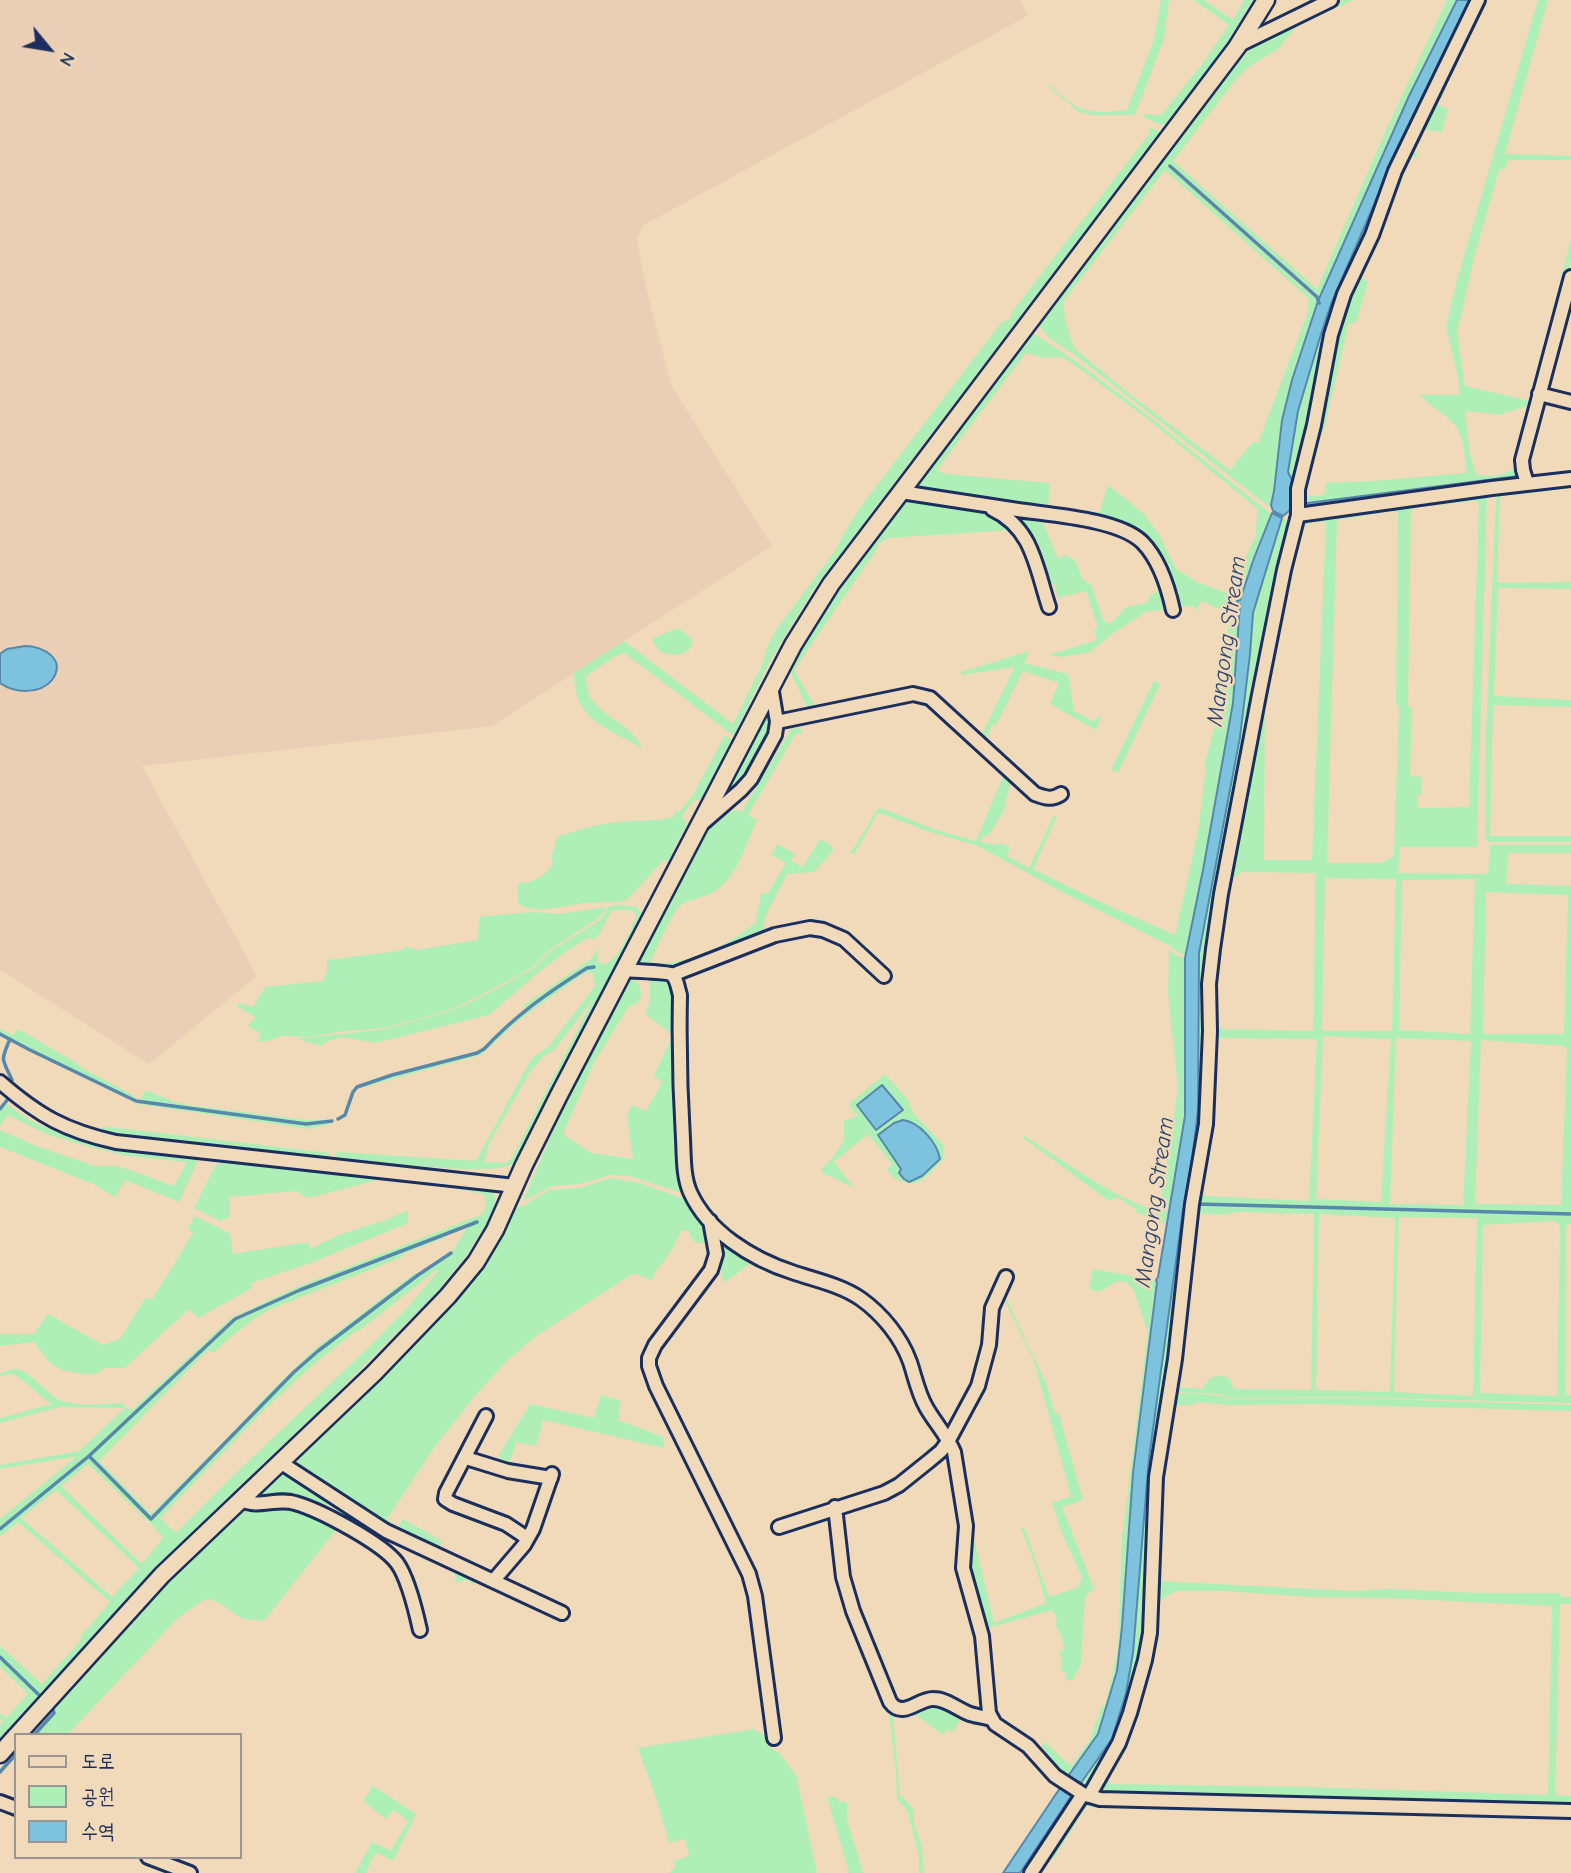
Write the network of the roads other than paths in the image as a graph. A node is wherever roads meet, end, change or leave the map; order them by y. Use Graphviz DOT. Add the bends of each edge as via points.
graph roads {
  1 [pos="1266,0"];
  2 [pos="1331,0"];
  3 [pos="1478,0"];
  4 [pos="1237,47"];
  5 [pos="1571,277"];
  6 [pos="1566,320"];
  7 [pos="1539,394"];
  8 [pos="1571,402"];
  9 [pos="1571,479"];
  10 [pos="1527,483"];
  11 [pos="901,492"];
  12 [pos="981,504"];
  13 [pos="1298,515"];
  14 [pos="1049,607"];
  15 [pos="1173,610"];
  16 [pos="771,685"];
  17 [pos="777,722"];
  18 [pos="1061,794"];
  19 [pos="697,828"];
  20 [pos="625,970"];
  21 [pos="672,975"];
  22 [pos="884,976"];
  23 [pos="0,1082"];
  24 [pos="515,1186"];
  25 [pos="710,1220"];
  26 [pos="1006,1277"];
  27 [pos="486,1416"];
  28 [pos="949,1440"];
  29 [pos="466,1458"];
  30 [pos="280,1461"];
  31 [pos="242,1500"];
  32 [pos="835,1507"];
  33 [pos="779,1527"];
  34 [pos="527,1538"];
  35 [pos="494,1580"];
  36 [pos="562,1613"];
  37 [pos="421,1630"];
  38 [pos="991,1719"];
  39 [pos="18,1733"];
  40 [pos="14,1737"];
  41 [pos="774,1738"];
  42 [pos="0,1754"];
  43 [pos="1083,1794"];
  44 [pos="1571,1811"];
  45 [pos="153,1859"];
  46 [pos="190,1873"];
  47 [pos="1031,1873"];
  1 -- 4 [label="main road"];
  2 -- 4 [label="street"];
  3 -- 13 [label="street" via="1395,171 1339,309 1298,489"];
  4 -- 11 [label="main road"];
  5 -- 6 [label="street"];
  6 -- 7 [label="street"];
  7 -- 8 [label="street"];
  7 -- 10 [label="street" via="1522,460"];
  9 -- 10 [label="street"];
  10 -- 13 [label="street"];
  11 -- 12 [label="street"];
  11 -- 16 [label="main road" via="819,601"];
  12 -- 14 [label="street" via="1006,516 1024,535"];
  12 -- 15 [label="street" via="1102,524 1134,536 1156,562"];
  13 -- 43 [label="street" via="1259,695 1213,949 1206,1124 1156,1477 1150,1633 1123,1733"];
  16 -- 17 [label="street"];
  16 -- 19 [label="main road"];
  17 -- 18 [label="street" via="923,695 950,714 1035,794 1054,798"];
  17 -- 19 [label="street" via="775,735 751,779"];
  19 -- 20 [label="main road"];
  20 -- 21 [label="street"];
  20 -- 24 [label="main road"];
  21 -- 22 [label="street" via="775,935 810,928 844,939"];
  21 -- 25 [label="street" via="680,995 679,1088 686,1176 690,1192"];
  23 -- 24 [label="street" via="53,1121 116,1142"];
  24 -- 30 [label="main road" via="495,1230 463,1280 374,1373"];
  25 -- 28 [label="street" via="748,1252 849,1292 875,1310 905,1350 926,1407"];
  25 -- 41 [label="street" via="716,1254 711,1270 650,1352 649,1366 749,1574"];
  26 -- 28 [label="street" via="992,1308 989,1345 978,1386"];
  27 -- 29 [label="street"];
  28 -- 32 [label="street" via="899,1485"];
  28 -- 38 [label="street" via="966,1526 963,1568 982,1636"];
  29 -- 34 [label="street" via="445,1500 506,1524"];
  29 -- 34 [label="street" via="508,1471 552,1476"];
  30 -- 31 [label="main road"];
  30 -- 35 [label="street" via="386,1531"];
  31 -- 37 [label="street" via="252,1504 293,1502 380,1548 402,1570"];
  31 -- 39 [label="main road" via="154,1583"];
  32 -- 33 [label="street"];
  32 -- 38 [label="street" via="843,1577 893,1706 903,1710 933,1699"];
  34 -- 35 [label="street"];
  35 -- 36 [label="street"];
  38 -- 43 [label="street" via="1028,1746 1055,1776"];
  40 -- 42 [label="main road"];
  43 -- 44 [label="street" via="1100,1799"];
  43 -- 47 [label="street"];
  45 -- 46 [label="street"];
}
